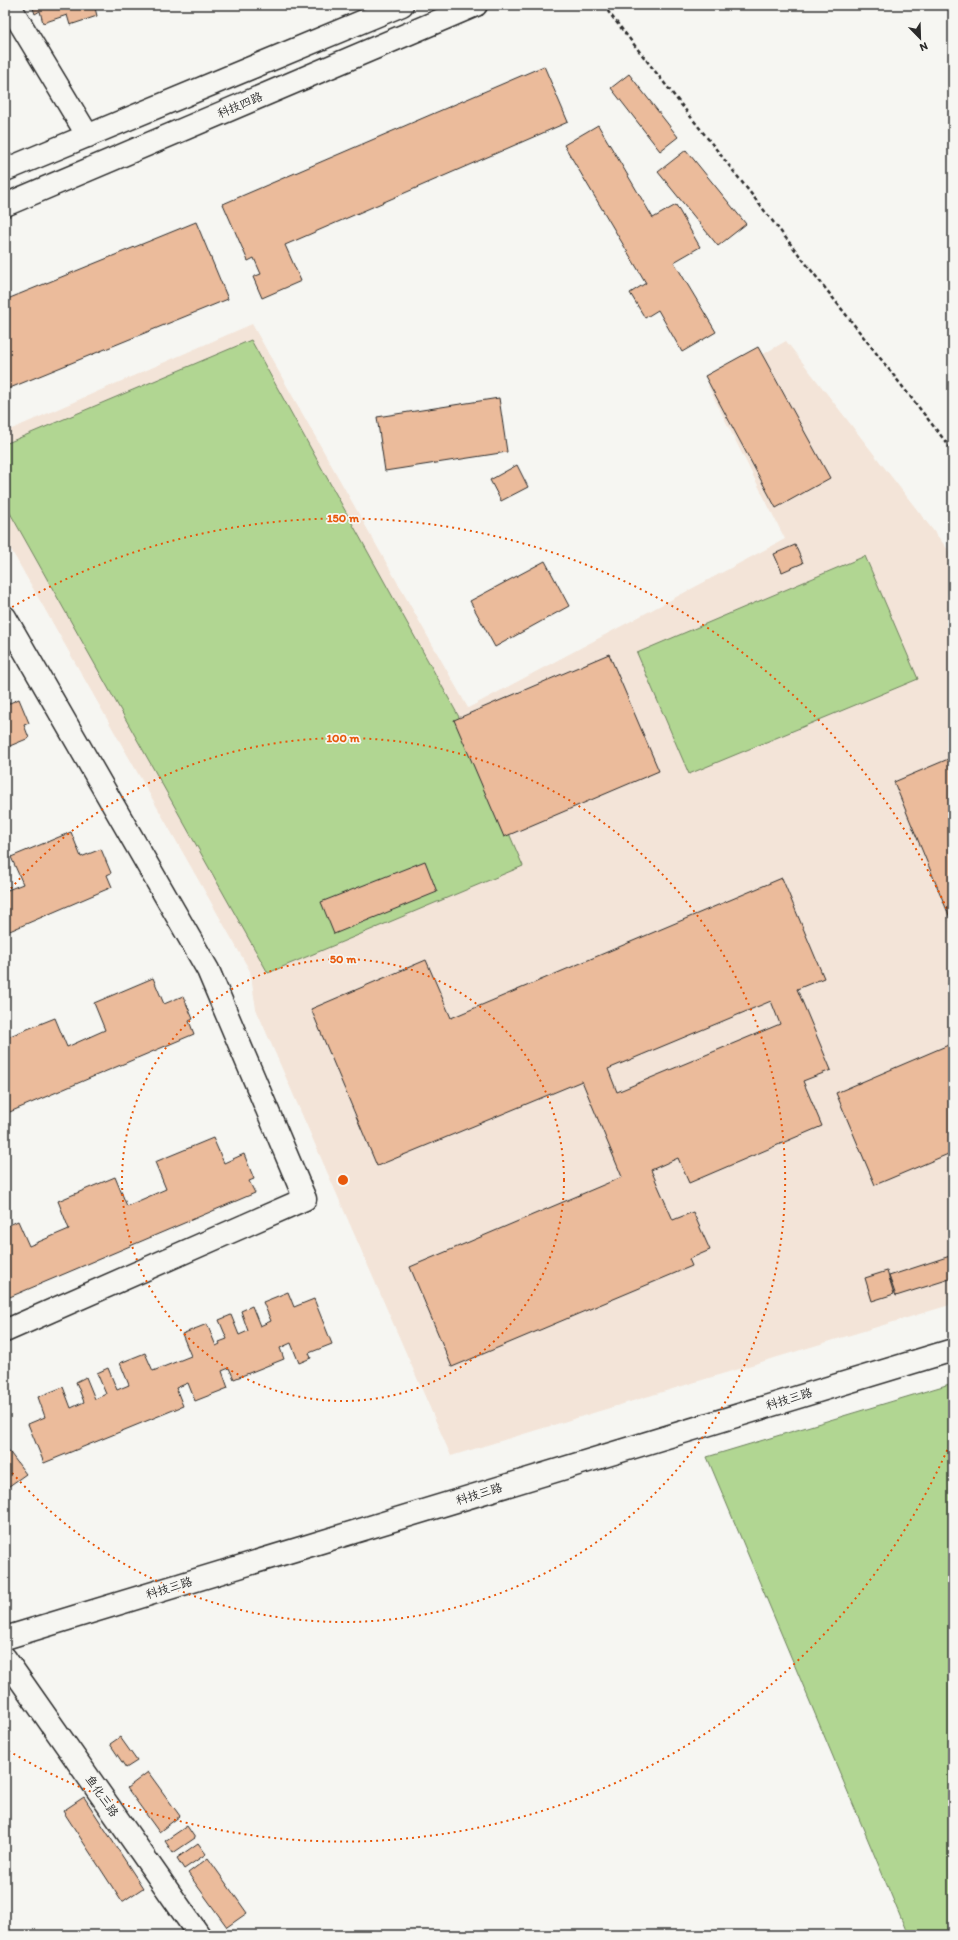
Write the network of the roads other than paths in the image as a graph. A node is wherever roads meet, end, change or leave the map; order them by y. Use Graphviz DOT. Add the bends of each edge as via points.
graph roads {
  1 [pos="9,5"];
  2 [pos="402,5"];
  3 [pos="476,5"];
  4 [pos="88,136"];
  5 [pos="5,170"];
  6 [pos="5,204"];
  7 [pos="5,616"];
  8 [pos="5,1331"];
  9 [pos="953,1350"];
  10 [pos="5,1638"];
  11 [pos="5,1658"];
  12 [pos="200,1935"];
  1 -- 4 [label="street"];
  2 -- 4 [label="street"];
  3 -- 6 [label="street, 科技四路"];
  4 -- 5 [label="street"];
  7 -- 8 [label="street" via="208,970 305,1199"];
  9 -- 10 [label="street, 科技三路"];
  11 -- 12 [label="street, 鱼化三路"];
}
